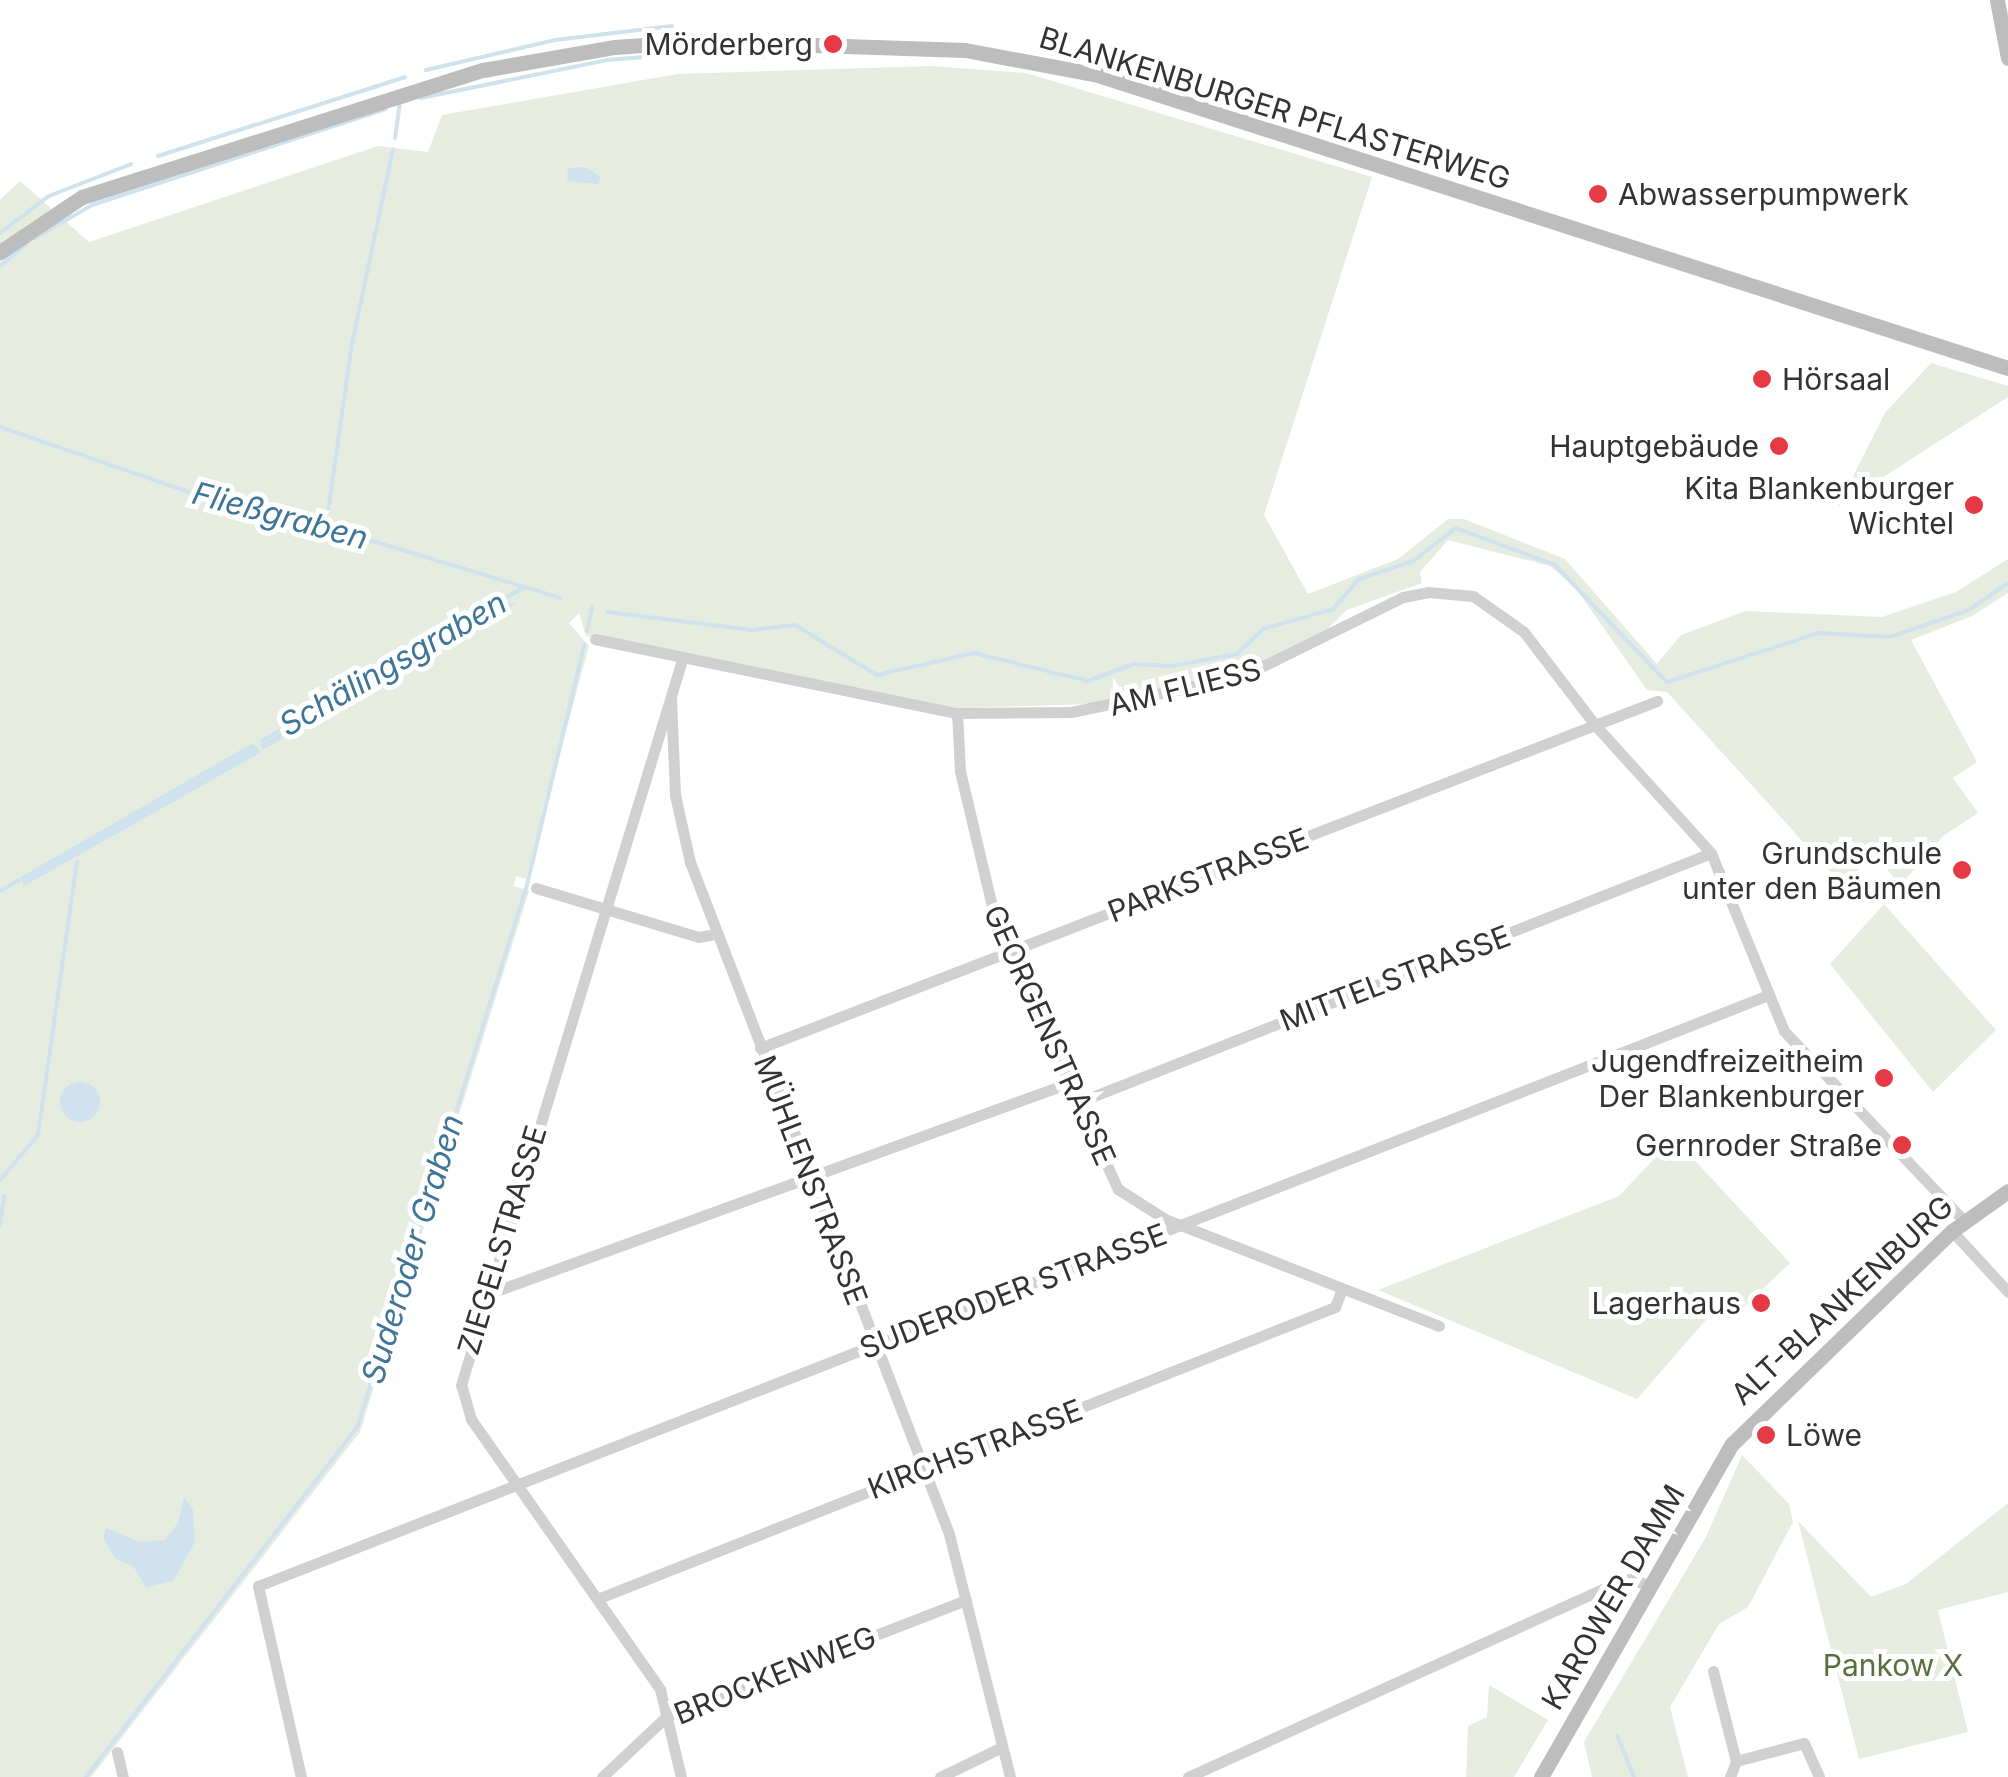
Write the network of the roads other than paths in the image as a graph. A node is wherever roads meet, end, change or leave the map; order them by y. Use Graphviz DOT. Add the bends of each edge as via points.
graph roads {
  1 [pos="1997,0"];
  2 [pos="2008,58"];
  3 [pos="0,252"];
  4 [pos="2008,368"];
  5 [pos="595,639"];
  6 [pos="682,660"];
  7 [pos="671,695"];
  8 [pos="1657,701"];
  9 [pos="958,713"];
  10 [pos="1595,724"];
  11 [pos="1711,853"];
  12 [pos="536,888"];
  13 [pos="604,908"];
  14 [pos="715,934"];
  15 [pos="1008,952"];
  16 [pos="1768,995"];
  17 [pos="760,1048"];
  18 [pos="1069,1083"];
  19 [pos="1078,1102"];
  20 [pos="810,1180"];
  21 [pos="2008,1182"];
  22 [pos="2001,1195"];
  23 [pos="1182,1225"];
  24 [pos="1958,1226"];
  25 [pos="1342,1289"];
  26 [pos="486,1290"];
  27 [pos="2008,1292"];
  28 [pos="1438,1326"];
  29 [pos="875,1345"];
  30 [pos="1732,1444"];
  31 [pos="924,1468"];
  32 [pos="517,1484"];
  33 [pos="1651,1586"];
  34 [pos="597,1599"];
  35 [pos="966,1600"];
  36 [pos="1713,1671"];
  37 [pos="668,1716"];
  38 [pos="1002,1747"];
  39 [pos="118,1752"];
  40 [pos="1736,1760"];
  41 [pos="123,1777"];
  42 [pos="301,1777"];
  43 [pos="602,1777"];
  44 [pos="681,1777"];
  45 [pos="940,1777"];
  46 [pos="1010,1777"];
  47 [pos="1188,1777"];
  48 [pos="1541,1777"];
  49 [pos="1730,1777"];
  50 [pos="1819,1777"];
  1 -- 2 [label="main road"];
  3 -- 4 [label="main road, BLANKENBURGER PFLASTERWEG" via="82,197 518,62 697,41 965,50 1040,60 1132,86"];
  5 -- 6 [label="street, AM FLIESS"];
  6 -- 7 [label="street, ZIEGELSTRASSE"];
  6 -- 9 [label="street, AM FLIESS"];
  7 -- 13 [label="street, ZIEGELSTRASSE"];
  7 -- 14 [label="street, MÜHLENSTRASSE" via="682,837"];
  8 -- 10 [label="street, PARKSTRASSE"];
  9 -- 10 [label="street, AM FLIESS" via="1071,712 1206,688 1310,648 1403,597 1454,592 1509,617"];
  9 -- 15 [label="street, GEORGENSTRASSE" via="972,839"];
  10 -- 11 [label="street, AM FLIESS"];
  10 -- 15 [label="street, PARKSTRASSE"];
  11 -- 16 [label="street"];
  11 -- 19 [label="street, MITTELSTRASSE"];
  12 -- 13 [label="street"];
  13 -- 14 [label="street" via="698,937"];
  13 -- 26 [label="street, ZIEGELSTRASSE"];
  14 -- 17 [label="street, MÜHLENSTRASSE"];
  15 -- 17 [label="street, PARKSTRASSE"];
  15 -- 18 [label="street, GEORGENSTRASSE"];
  16 -- 23 [label="street, SUDERODER STRASSE"];
  16 -- 24 [label="street" via="1784,1030"];
  17 -- 20 [label="street, MÜHLENSTRASSE"];
  18 -- 19 [label="street, GEORGENSTRASSE"];
  18 -- 20 [label="street"];
  19 -- 23 [label="street, GEORGENSTRASSE" via="1118,1189"];
  20 -- 26 [label="street" via="496,1292"];
  20 -- 29 [label="street, MÜHLENSTRASSE"];
  21 -- 22 [label="main road, ALT-BLANKENBURG"];
  22 -- 24 [label="main road, ALT-BLANKENBURG"];
  23 -- 25 [label="street, GEORGENSTRASSE"];
  23 -- 29 [label="street, SUDERODER STRASSE"];
  24 -- 27 [label="street"];
  24 -- 30 [label="main road, ALT-BLANKENBURG"];
  25 -- 28 [label="street, GEORGENSTRASSE"];
  25 -- 31 [label="street, KIRCHSTRASSE" via="1335,1307"];
  26 -- 32 [label="street, ZIEGELSTRASSE" via="461,1385 471,1419"];
  29 -- 31 [label="street, MÜHLENSTRASSE"];
  29 -- 32 [label="street, SUDERODER STRASSE"];
  30 -- 33 [label="main road, KAROWER DAMM"];
  31 -- 34 [label="street, KIRCHSTRASSE"];
  31 -- 35 [label="street, MÜHLENSTRASSE"];
  32 -- 34 [label="street, ZIEGELSTRASSE"];
  32 -- 42 [label="street, SUDERODER STRASSE" via="258,1586"];
  33 -- 47 [label="street" via="1630,1579 1604,1588"];
  33 -- 48 [label="main road, KAROWER DAMM"];
  34 -- 37 [label="street, ZIEGELSTRASSE" via="660,1690"];
  35 -- 37 [label="street, BROCKENWEG"];
  35 -- 38 [label="street, MÜHLENSTRASSE"];
  36 -- 40 [label="street"];
  37 -- 43 [label="street, BROCKENWEG"];
  37 -- 44 [label="street, ZIEGELSTRASSE"];
  38 -- 45 [label="street"];
  38 -- 46 [label="street, MÜHLENSTRASSE"];
  39 -- 41 [label="street"];
  40 -- 49 [label="street"];
  40 -- 50 [label="street" via="1804,1743"];
}
